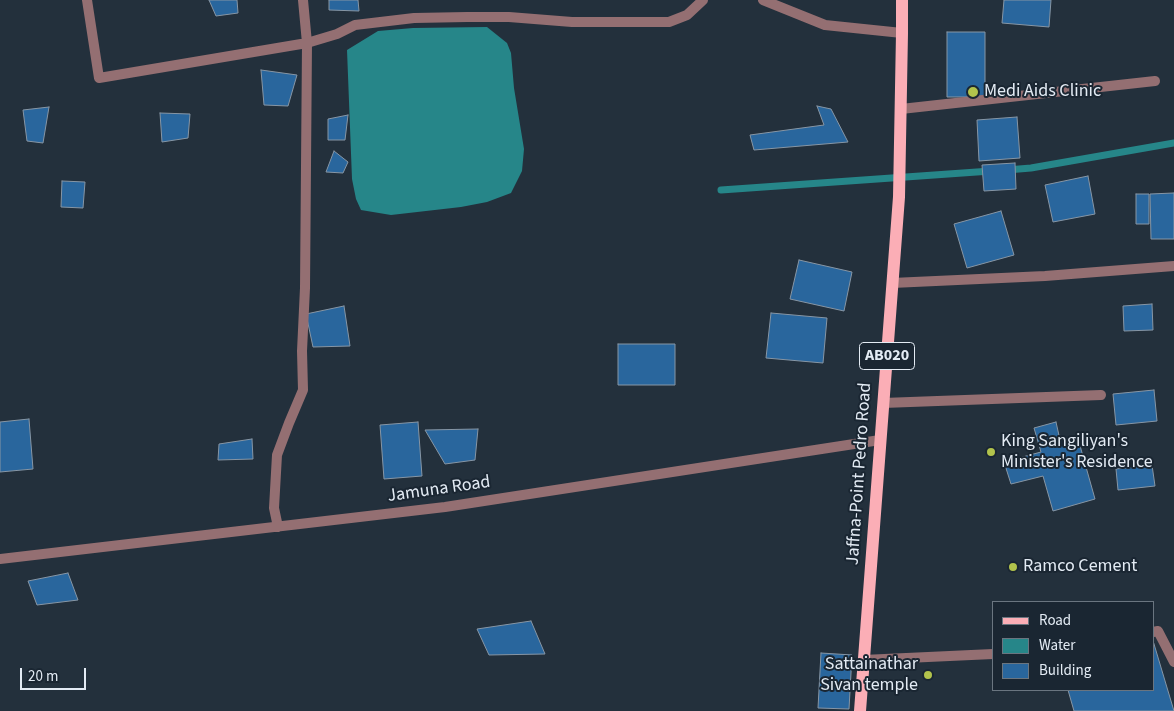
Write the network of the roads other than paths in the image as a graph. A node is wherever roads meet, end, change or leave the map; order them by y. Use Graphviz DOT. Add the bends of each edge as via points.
graph roads {
  1 [pos="86,0"];
  2 [pos="303,0"];
  3 [pos="703,0"];
  4 [pos="763,0"];
  5 [pos="902,0"];
  6 [pos="902,33"];
  7 [pos="306,43"];
  8 [pos="1155,80"];
  9 [pos="901,109"];
  10 [pos="1174,266"];
  11 [pos="892,283"];
  12 [pos="1101,395"];
  13 [pos="883,403"];
  14 [pos="880,440"];
  15 [pos="278,527"];
  16 [pos="0,560"];
  17 [pos="1154,632"];
  18 [pos="992,654"];
  19 [pos="864,660"];
  20 [pos="1174,662"];
  21 [pos="860,711"];
  1 -- 7 [label="street" via="99,78"];
  2 -- 7 [label="street"];
  3 -- 7 [label="street" via="687,15 669,22 414,18 355,24 337,34"];
  4 -- 6 [label="street" via="825,26"];
  5 -- 6 [label="main road, Jaffna-Point Pedro Road / AB020"];
  6 -- 9 [label="main road, Jaffna-Point Pedro Road / AB020"];
  7 -- 15 [label="street" via="304,390 277,455 274,508"];
  8 -- 9 [label="street"];
  9 -- 11 [label="main road, Jaffna-Point Pedro Road / AB020" via="899,197"];
  10 -- 11 [label="street"];
  11 -- 13 [label="main road, Jaffna-Point Pedro Road / AB020"];
  12 -- 13 [label="street"];
  13 -- 14 [label="main road, Jaffna-Point Pedro Road / AB020"];
  14 -- 15 [label="street, Jamuna Road" via="445,507"];
  14 -- 19 [label="main road, Jaffna-Point Pedro Road / AB020"];
  15 -- 16 [label="street, Jamuna Road"];
  17 -- 20 [label="street" via="1158,631"];
  18 -- 19 [label="street"];
  19 -- 21 [label="main road, Jaffna-Point Pedro Road / AB020"];
}
